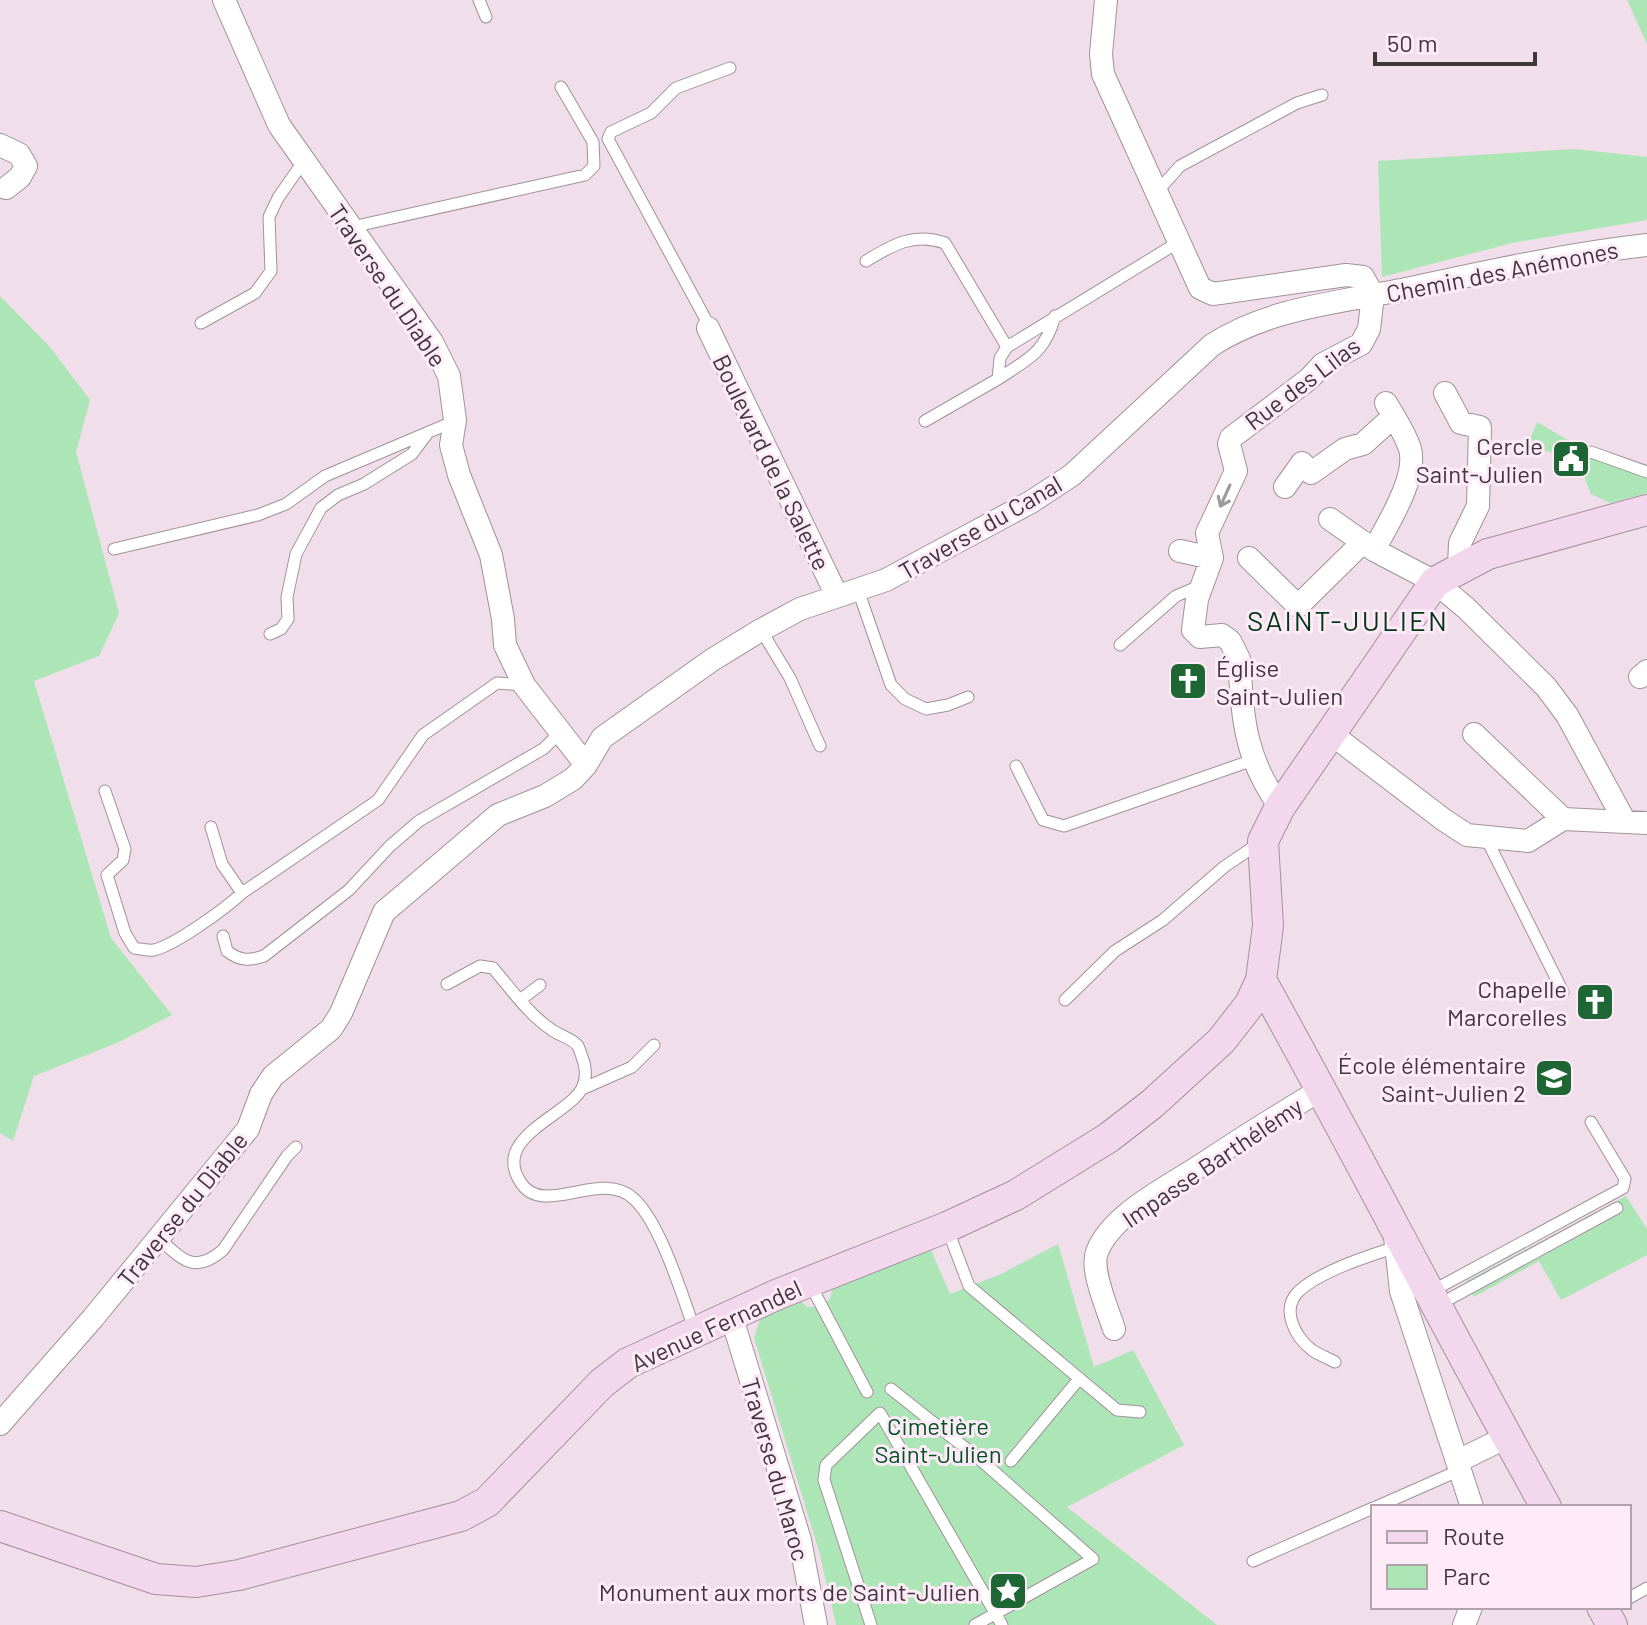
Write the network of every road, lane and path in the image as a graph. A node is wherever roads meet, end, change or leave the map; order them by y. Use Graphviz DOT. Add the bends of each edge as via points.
graph roads {
  1 [pos="224,0"];
  2 [pos="479,0"];
  3 [pos="1106,0"];
  4 [pos="486,17"];
  5 [pos="730,68"];
  6 [pos="561,87"];
  7 [pos="1322,95"];
  8 [pos="0,145"];
  9 [pos="303,162"];
  10 [pos="6,188"];
  11 [pos="1155,194"];
  12 [pos="352,227"];
  13 [pos="1177,243"];
  14 [pos="1647,245"];
  15 [pos="866,261"];
  16 [pos="1373,295"];
  17 [pos="1055,316"];
  18 [pos="201,323"];
  19 [pos="708,328"];
  20 [pos="1007,347"];
  21 [pos="998,379"];
  22 [pos="1445,393"];
  23 [pos="455,420"];
  24 [pos="925,421"];
  25 [pos="430,430"];
  26 [pos="1591,452"];
  27 [pos="1647,472"];
  28 [pos="1285,487"];
  29 [pos="1647,510"];
  30 [pos="1330,519"];
  31 [pos="1368,546"];
  32 [pos="114,549"];
  33 [pos="1180,551"];
  34 [pos="1212,558"];
  35 [pos="1249,558"];
  36 [pos="1447,575"];
  37 [pos="1202,585"];
  38 [pos="848,593"];
  39 [pos="761,630"];
  40 [pos="270,634"];
  41 [pos="1120,645"];
  42 [pos="524,685"];
  43 [pos="968,697"];
  44 [pos="560,733"];
  45 [pos="1330,733"];
  46 [pos="1474,734"];
  47 [pos="820,746"];
  48 [pos="1253,760"];
  49 [pos="586,765"];
  50 [pos="1016,766"];
  51 [pos="105,791"];
  52 [pos="1280,807"];
  53 [pos="1563,819"];
  54 [pos="1624,820"];
  55 [pos="1647,823"];
  56 [pos="211,827"];
  57 [pos="1486,838"];
  58 [pos="1263,841"];
  59 [pos="242,893"];
  60 [pos="223,936"];
  61 [pos="1261,980"];
  62 [pos="447,984"];
  63 [pos="540,985"];
  64 [pos="1563,992"];
  65 [pos="520,1000"];
  66 [pos="1065,1000"];
  67 [pos="654,1045"];
  68 [pos="582,1089"];
  69 [pos="1322,1089"];
  70 [pos="1591,1122"];
  71 [pos="296,1147"];
  72 [pos="1617,1208"];
  73 [pos="947,1227"];
  74 [pos="1395,1237"];
  75 [pos="158,1238"];
  76 [pos="809,1282"];
  77 [pos="1432,1300"];
  78 [pos="731,1315"];
  79 [pos="1114,1329"];
  80 [pos="696,1331"];
  81 [pos="1335,1362"];
  82 [pos="1079,1379"];
  83 [pos="891,1389"];
  84 [pos="867,1392"];
  85 [pos="1140,1412"];
  86 [pos="0,1424"];
  87 [pos="1507,1437"];
  88 [pos="1011,1461"];
  89 [pos="1459,1466"];
  90 [pos="1380,1505"];
  91 [pos="1471,1505"];
  92 [pos="1544,1505"];
  93 [pos="1371,1509"];
  94 [pos="0,1526"];
  95 [pos="1253,1561"];
  96 [pos="995,1613"];
  97 [pos="816,1625"];
  98 [pos="871,1625"];
  99 [pos="975,1625"];
  100 [pos="1002,1625"];
  1 -- 9 [label="street, Traverse du Diable" via="279,125"];
  2 -- 4 [label="lane"];
  3 -- 11 [label="street, Chemin des Anémones" via="1103,74"];
  5 -- 19 [label="lane" via="676,88 651,113 611,132 608,139"];
  6 -- 12 [label="lane" via="593,142 594,166 585,175"];
  7 -- 11 [label="lane" via="1297,103 1180,166"];
  8 -- 10 [label="street" via="19,154 26,166"];
  9 -- 12 [label="street, Traverse du Diable"];
  9 -- 18 [label="lane" via="269,217 271,271 255,293"];
  11 -- 13 [label="street, Chemin des Anémones"];
  12 -- 23 [label="street, Traverse du Diable" via="432,342 449,376"];
  13 -- 16 [label="street, Chemin des Anémones" via="1206,293 1346,275 1363,277"];
  13 -- 17 [label="lane"];
  14 -- 16 [label="street, Chemin des Anémones" via="1577,253"];
  15 -- 20 [label="lane" via="895,243 918,237 945,243"];
  16 -- 34 [label="street, Rue des Lilas, one-way" via="1369,329 1361,344 1323,364 1231,438 1236,471 1207,533"];
  16 -- 38 [label="street, Traverse du Canal" via="1264,319 1228,335 1072,475 886,580"];
  17 -- 20 [label="lane"];
  17 -- 21 [label="lane" via="1049,337 1033,355"];
  19 -- 38 [label="street, Boulevard de la Salette"];
  20 -- 21 [label="lane"];
  21 -- 24 [label="lane"];
  22 -- 36 [label="street" via="1461,423 1480,427 1478,506"];
  23 -- 25 [label="lane"];
  23 -- 42 [label="street, Traverse du Diable" via="451,445 491,555 505,645"];
  25 -- 32 [label="lane" via="325,476 286,504 258,515"];
  25 -- 40 [label="lane" via="412,454 321,508 296,554 288,619"];
  26 -- 27 [label="lane"];
  28 -- 31 [label="street" via="1302,463 1311,473 1345,449 1363,444 1390,410 1411,460 1402,496"];
  29 -- 36 [label="main road" via="1488,554"];
  30 -- 31 [label="street"];
  31 -- 35 [label="street" via="1298,606"];
  31 -- 36 [label="street"];
  33 -- 34 [label="street"];
  34 -- 37 [label="street"];
  36 -- 45 [label="main road"];
  36 -- 54 [label="street" via="1466,608 1559,702"];
  37 -- 41 [label="lane" via="1176,596"];
  37 -- 48 [label="street" via="1193,630 1200,637 1222,635 1239,659"];
  38 -- 39 [label="street, Traverse du Canal" via="800,609"];
  38 -- 43 [label="lane" via="891,685 905,699 926,709"];
  39 -- 47 [label="lane" via="790,678"];
  39 -- 49 [label="street, Traverse du Canal" via="602,738"];
  42 -- 44 [label="street, Traverse du Diable"];
  42 -- 59 [label="lane" via="497,683 423,735 378,800"];
  44 -- 49 [label="street, Traverse du Diable"];
  44 -- 60 [label="lane" via="543,749 419,821 349,890 264,956 238,959 227,951"];
  45 -- 52 [label="main road"];
  45 -- 57 [label="street" via="1444,820 1467,835"];
  46 -- 53 [label="street"];
  48 -- 50 [label="lane" via="1064,826 1043,820"];
  48 -- 52 [label="street"];
  49 -- 75 [label="street, Traverse du Diable" via="545,796 498,815 384,912 331,1029 273,1076 248,1129"];
  51 -- 59 [label="lane" via="125,849 123,860 107,875 134,948 166,946"];
  52 -- 58 [label="main road"];
  53 -- 54 [label="street"];
  53 -- 57 [label="street" via="1528,841"];
  54 -- 55 [label="street"];
  56 -- 59 [label="lane" via="222,864"];
  57 -- 64 [label="lane"];
  58 -- 61 [label="main road" via="1268,926"];
  58 -- 66 [label="lane" via="1115,951"];
  61 -- 69 [label="main road"];
  61 -- 73 [label="main road, Avenue Fernandel" via="1221,1041 1152,1104 1027,1188"];
  62 -- 65 [label="lane" via="480,966 493,968"];
  63 -- 65 [label="lane"];
  65 -- 68 [label="lane" via="551,1030 578,1046 586,1070"];
  67 -- 68 [label="lane" via="632,1067"];
  68 -- 80 [label="lane" via="518,1147 514,1164 520,1183 530,1193 550,1198 595,1187 631,1196 649,1215"];
  69 -- 74 [label="main road"];
  69 -- 79 [label="street, Impasse Barthélémy" via="1155,1195 1105,1236 1096,1267"];
  70 -- 77 [label="lane" via="1625,1179 1623,1188"];
  71 -- 75 [label="lane" via="214,1258 194,1264"];
  72 -- 77 [label="lane"];
  73 -- 76 [label="main road, Avenue Fernandel"];
  73 -- 82 [label="lane" via="969,1286"];
  74 -- 77 [label="main road"];
  74 -- 81 [label="lane" via="1298,1292 1291,1324 1312,1351"];
  74 -- 89 [label="street" via="1401,1291"];
  75 -- 86 [label="street, Traverse du Diable"];
  76 -- 78 [label="main road, Avenue Fernandel"];
  76 -- 84 [label="lane"];
  77 -- 87 [label="main road"];
  78 -- 80 [label="main road, Avenue Fernandel"];
  78 -- 97 [label="street, Traverse du Maroc" via="800,1540"];
  80 -- 94 [label="main road, Avenue Fernandel" via="611,1376 487,1502 461,1516 196,1582 156,1579"];
  82 -- 85 [label="lane" via="1117,1410"];
  82 -- 88 [label="lane"];
  83 -- 96 [label="lane" via="1093,1559"];
  87 -- 89 [label="street"];
  87 -- 92 [label="main road"];
  89 -- 90 [label="lane"];
  89 -- 91 [label="street"];
  93 -- 95 [label="lane"];
  96 -- 98 [label="lane" via="880,1413 826,1465 824,1480"];
  96 -- 99 [label="lane"];
  96 -- 100 [label="lane"];
}
